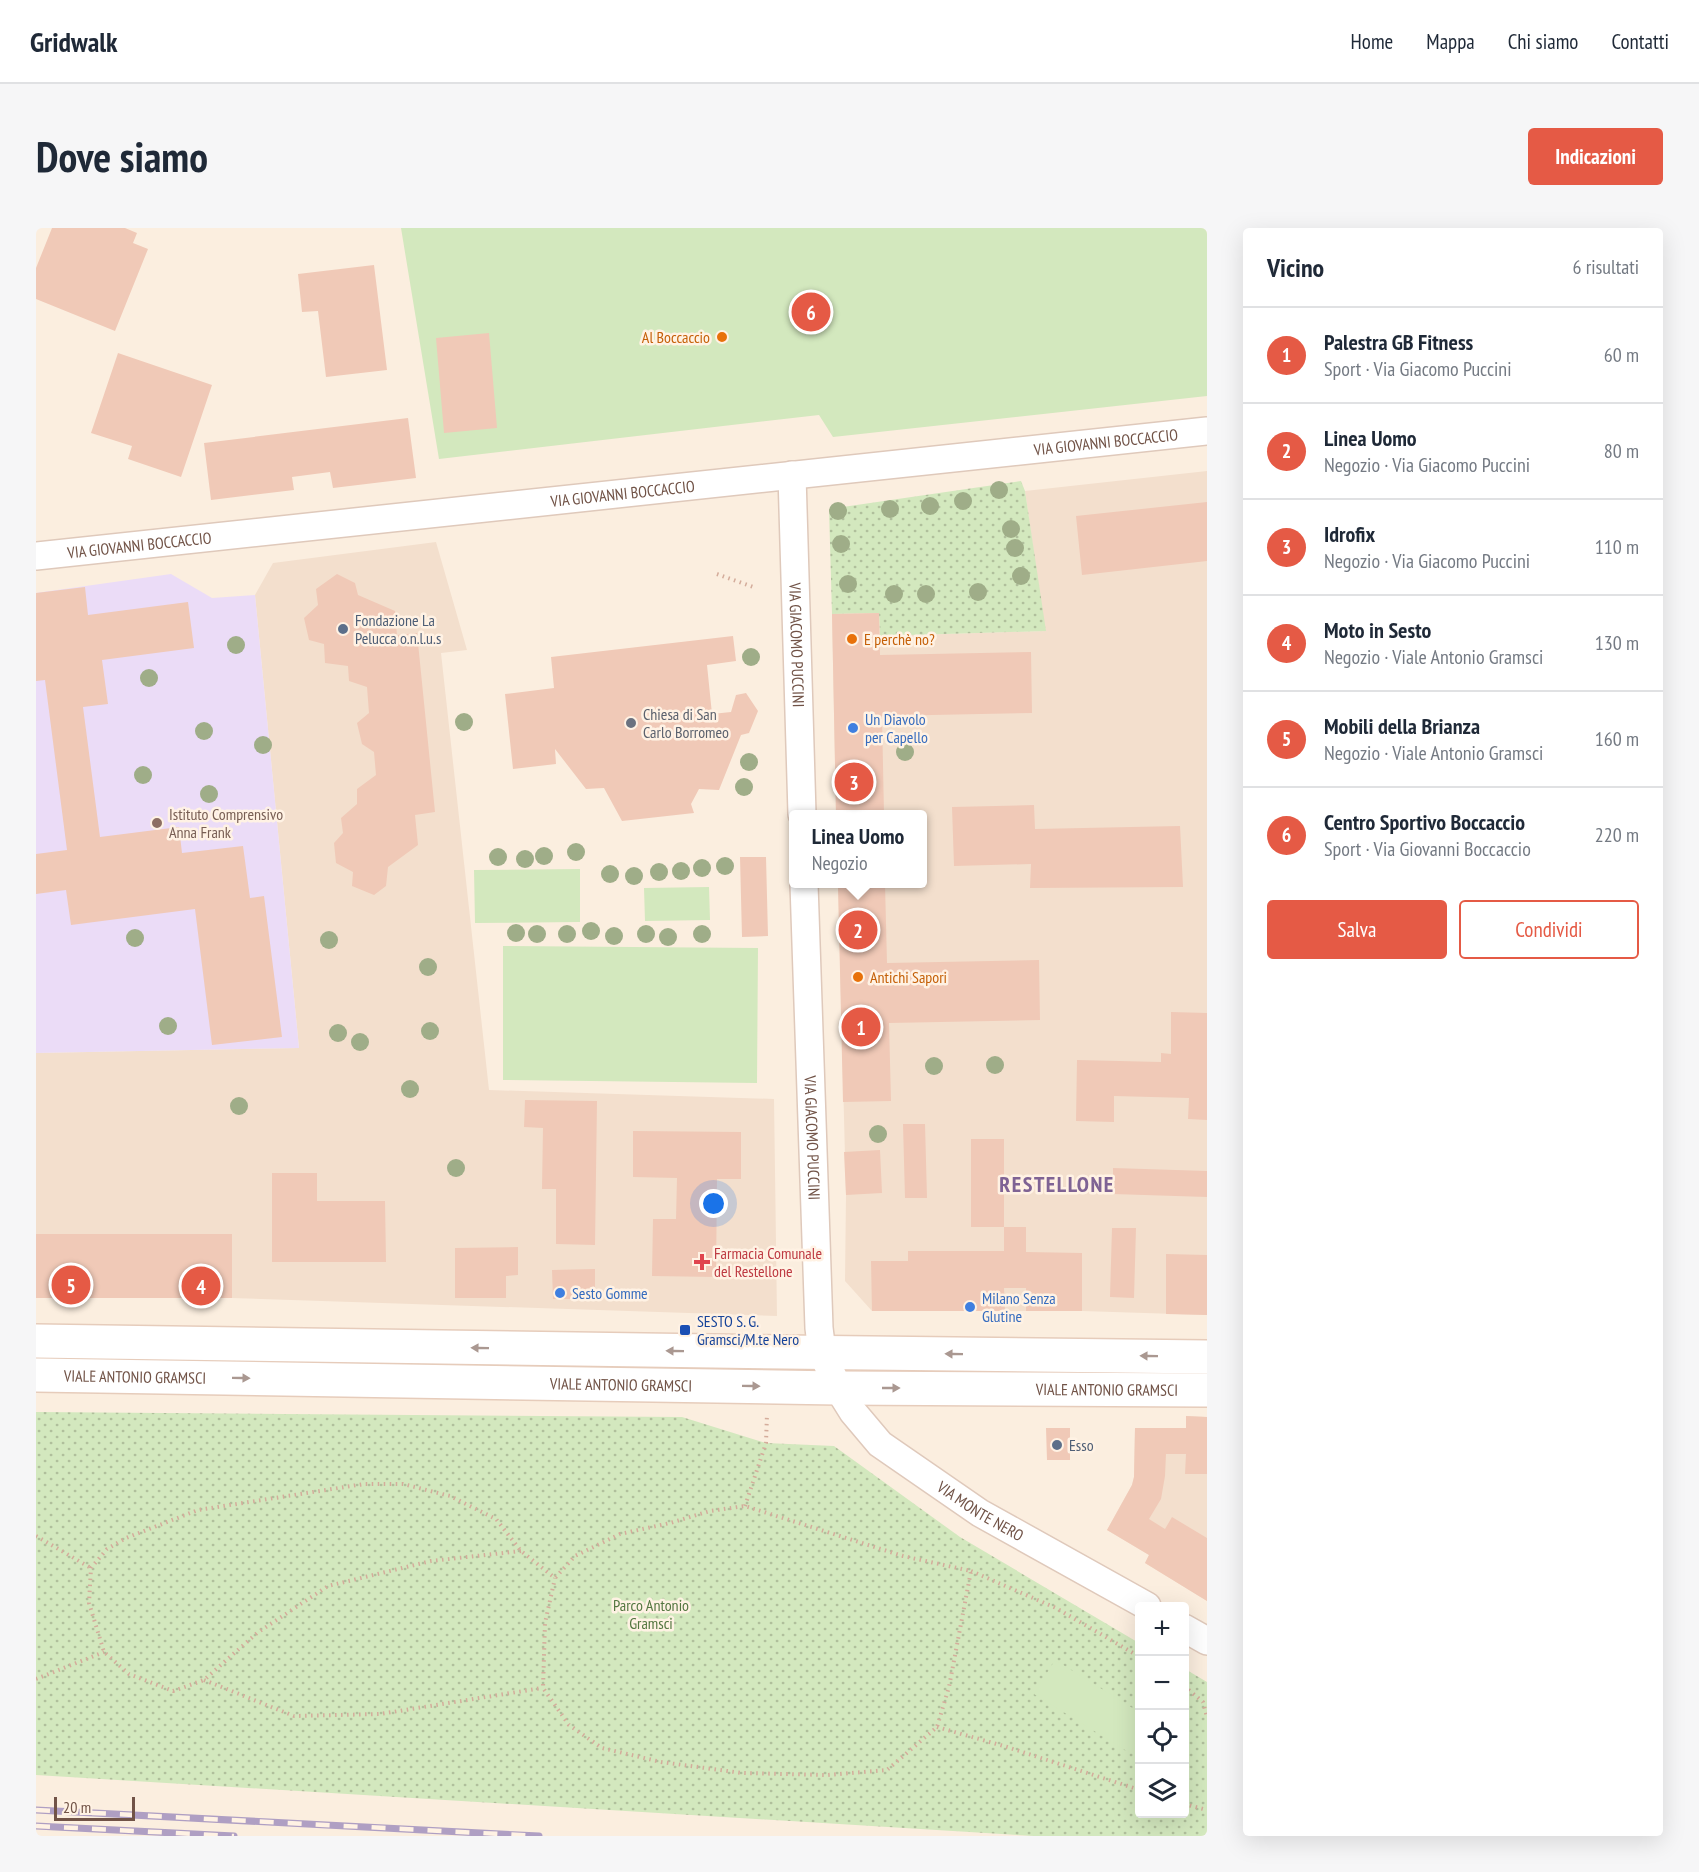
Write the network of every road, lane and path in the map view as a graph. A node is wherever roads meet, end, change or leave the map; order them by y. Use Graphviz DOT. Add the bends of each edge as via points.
graph roads {
  1 [pos="1207,430"];
  2 [pos="792,475"];
  3 [pos="36,556"];
  4 [pos="717,574"];
  5 [pos="753,587"];
  6 [pos="802,810"];
  7 [pos="804,888"];
  8 [pos="36,1341"];
  9 [pos="822,1353"];
  10 [pos="1207,1357"];
  11 [pos="36,1375"];
  12 [pos="838,1388"];
  13 [pos="1207,1390"];
  14 [pos="767,1409"];
  15 [pos="745,1506"];
  16 [pos="36,1536"];
  17 [pos="521,1551"];
  18 [pos="91,1568"];
  19 [pos="971,1571"];
  20 [pos="555,1578"];
  21 [pos="1140,1602"];
  22 [pos="1189,1630"];
  23 [pos="1207,1641"];
  24 [pos="104,1652"];
  25 [pos="1138,1656"];
  26 [pos="36,1679"];
  27 [pos="204,1680"];
  28 [pos="543,1688"];
  29 [pos="1189,1690"];
  30 [pos="1207,1717"];
  31 [pos="937,1727"];
  32 [pos="1135,1788"];
  33 [pos="1189,1805"];
  34 [pos="1207,1810"];
  1 -- 2 [label="street, VIA GIOVANNI BOCCACCIO"];
  2 -- 3 [label="street, VIA GIOVANNI BOCCACCIO"];
  2 -- 6 [label="street, VIA GIACOMO PUCCINI"];
  4 -- 5 [label="path"];
  7 -- 9 [label="street, VIA GIACOMO PUCCINI"];
  9 -- 8 [label="main road, VIALE ANTONIO GRAMSCI, one-way"];
  10 -- 9 [label="main road, VIALE ANTONIO GRAMSCI, one-way"];
  9 -- 12 [label="street, VIA GIACOMO PUCCINI"];
  11 -- 12 [label="main road, VIALE ANTONIO GRAMSCI, one-way"];
  12 -- 13 [label="main road, VIALE ANTONIO GRAMSCI, one-way"];
  12 -- 21 [label="street, VIA MONTE NERO" via="880,1444 980,1513"];
  14 -- 15 [label="path" via="766,1443"];
  15 -- 19 [label="path" via="903,1556"];
  15 -- 20 [label="path" via="620,1534 575,1556"];
  16 -- 18 [label="path"];
  17 -- 18 [label="path" via="496,1519 450,1496 404,1484 364,1484 198,1510 126,1538 107,1549"];
  17 -- 20 [label="path"];
  17 -- 27 [label="path" via="431,1561 328,1586 257,1633"];
  18 -- 24 [label="path" via="89,1603"];
  19 -- 25 [label="path" via="1056,1608"];
  19 -- 31 [label="path" via="949,1687"];
  20 -- 28 [label="path" via="544,1623"];
  22 -- 23 [label="street"];
  24 -- 26 [label="path"];
  24 -- 27 [label="path" via="129,1674 173,1691"];
  27 -- 28 [label="path" via="294,1716 380,1714"];
  28 -- 31 [label="path" via="569,1725 602,1748 661,1762 742,1773 827,1775 886,1770"];
  29 -- 30 [label="path" via="1203,1702"];
  31 -- 32 [label="path"];
  33 -- 34 [label="path"];
}
